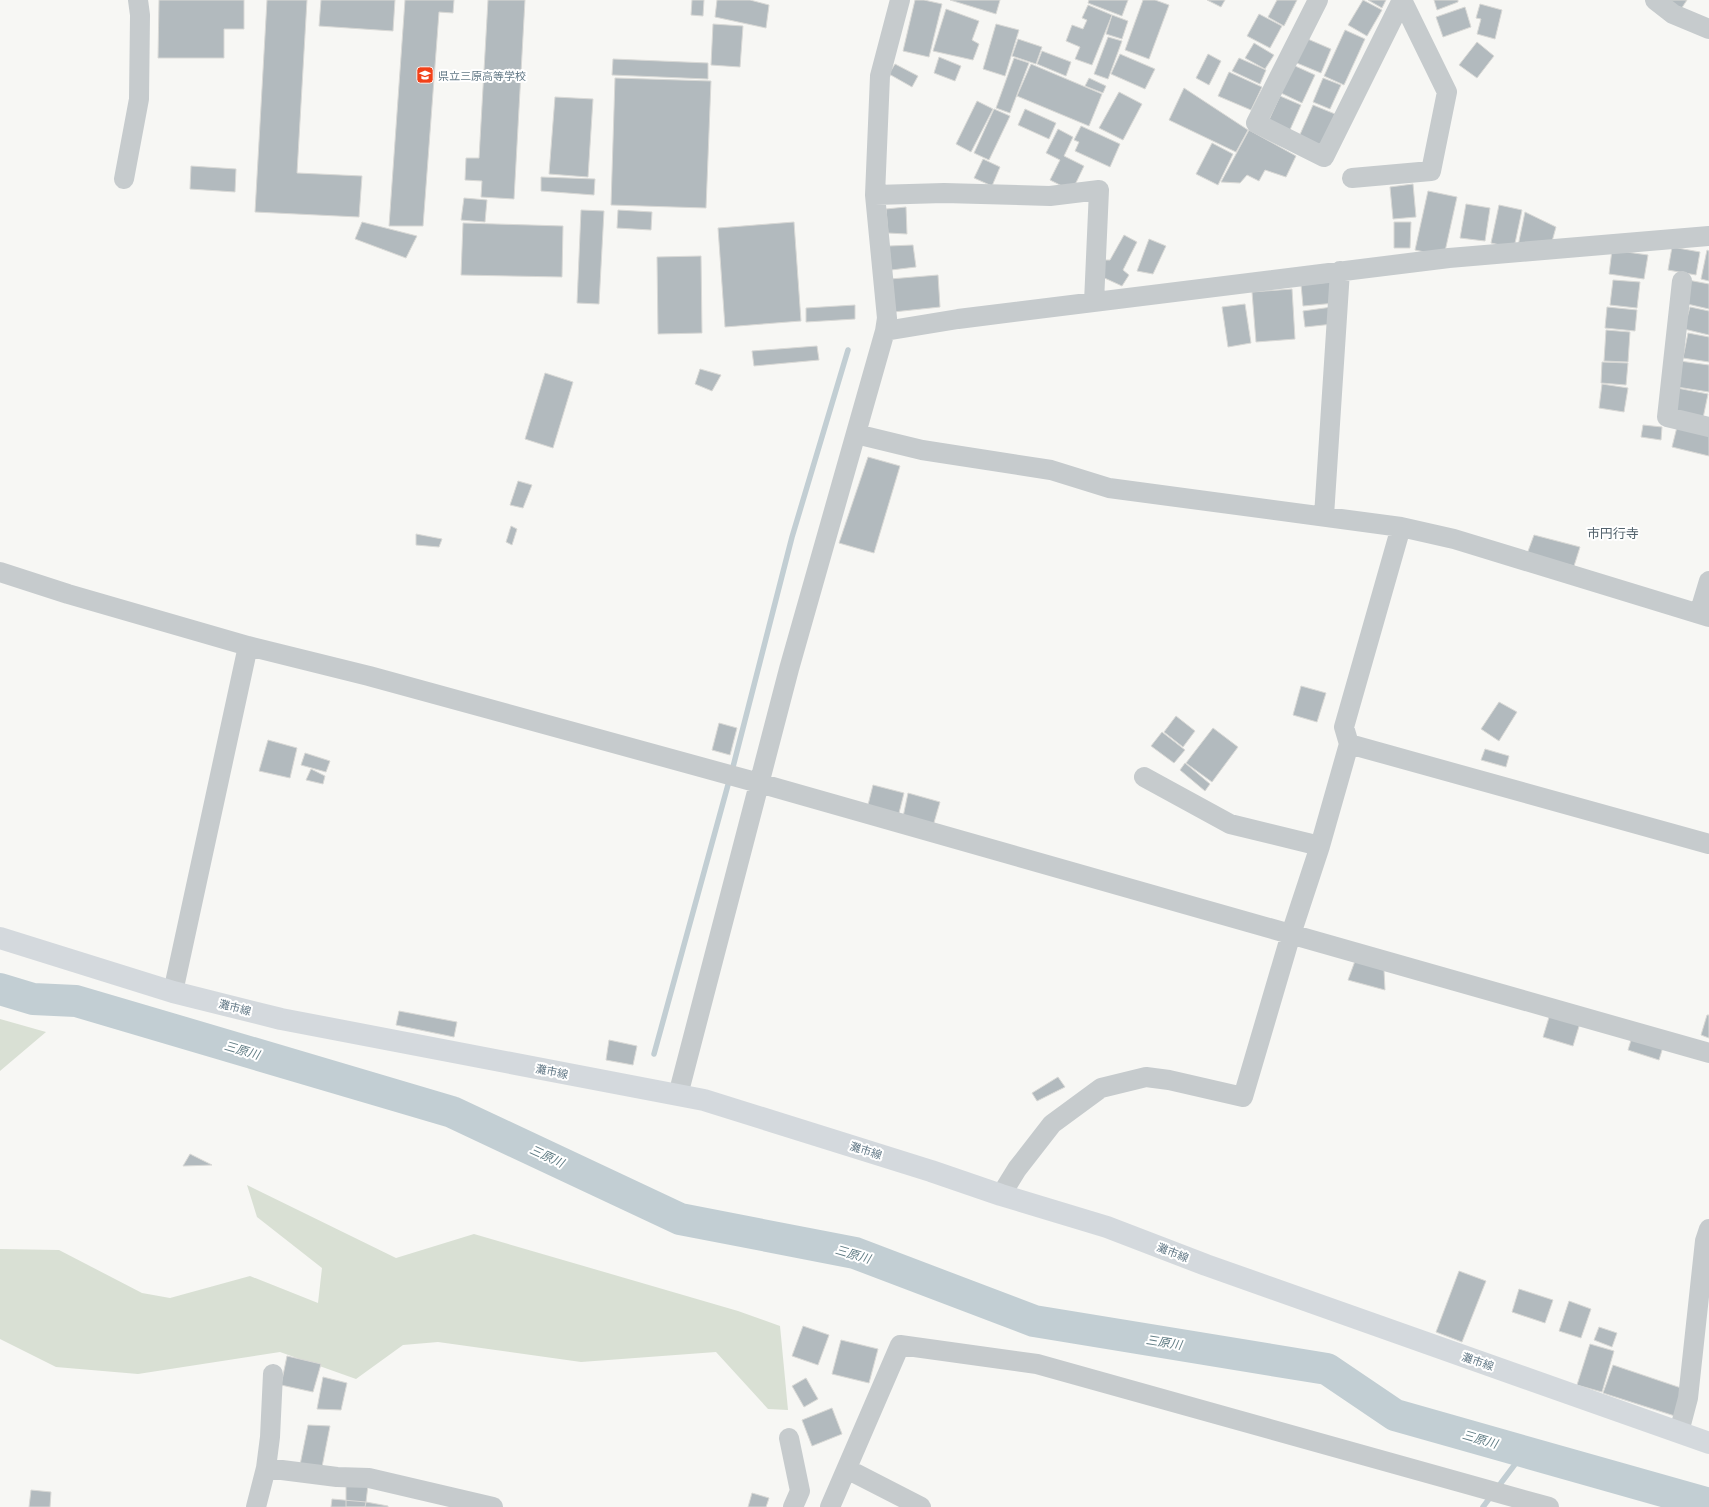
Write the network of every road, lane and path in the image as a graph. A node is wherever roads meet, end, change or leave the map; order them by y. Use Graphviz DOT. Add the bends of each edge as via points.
graph roads {
  1 [pos="138,0"];
  2 [pos="900,0"];
  3 [pos="1318,0"];
  4 [pos="1402,0"];
  5 [pos="1655,0"];
  6 [pos="1709,29"];
  7 [pos="1352,178"];
  8 [pos="124,179"];
  9 [pos="875,195"];
  10 [pos="1709,236"];
  11 [pos="1340,272"];
  12 [pos="1682,281"];
  13 [pos="1094,302"];
  14 [pos="885,331"];
  15 [pos="1709,427"];
  16 [pos="856,434"];
  17 [pos="1324,516"];
  18 [pos="1401,527"];
  19 [pos="0,572"];
  20 [pos="1709,581"];
  21 [pos="1704,616"];
  22 [pos="248,646"];
  23 [pos="1349,744"];
  24 [pos="1144,777"];
  25 [pos="758,783"];
  26 [pos="1709,844"];
  27 [pos="1320,846"];
  28 [pos="1291,934"];
  29 [pos="0,938"];
  30 [pos="173,992"];
  31 [pos="1709,1053"];
  32 [pos="678,1095"];
  33 [pos="1001,1194"];
  34 [pos="1709,1229"];
  35 [pos="273,1374"];
  36 [pos="1679,1432"];
  37 [pos="789,1438"];
  38 [pos="1709,1443"];
  39 [pos="266,1468"];
  40 [pos="847,1469"];
  41 [pos="256,1507"];
  42 [pos="493,1507"];
  43 [pos="793,1507"];
  44 [pos="830,1507"];
  45 [pos="921,1507"];
  46 [pos="1549,1507"];
  1 -- 8 [label="street" via="139,99"];
  2 -- 9 [label="street" via="880,76"];
  3 -- 4 [label="street" via="1256,123 1324,157"];
  4 -- 7 [label="street" via="1446,92 1431,171"];
  5 -- 6 [label="street" via="1673,14"];
  9 -- 13 [label="street" via="944,193 1050,196 1099,190"];
  9 -- 14 [label="street" via="887,318"];
  10 -- 11 [label="street" via="1449,258"];
  11 -- 13 [label="street"];
  11 -- 17 [label="street"];
  12 -- 15 [label="street" via="1667,417"];
  13 -- 14 [label="street"];
  14 -- 16 [label="street"];
  16 -- 17 [label="street" via="922,450 1051,470 1108,488"];
  16 -- 25 [label="street"];
  17 -- 18 [label="street"];
  18 -- 21 [label="street" via="1454,539"];
  18 -- 23 [label="street" via="1344,727"];
  19 -- 22 [label="street"];
  20 -- 21 [label="street"];
  22 -- 25 [label="street" via="369,676"];
  22 -- 30 [label="street"];
  23 -- 26 [label="street"];
  23 -- 27 [label="street"];
  24 -- 27 [label="street" via="1230,824"];
  25 -- 28 [label="street"];
  25 -- 32 [label="street"];
  27 -- 28 [label="street"];
  28 -- 31 [label="street"];
  28 -- 33 [label="street" via="1243,1097 1146,1077 1101,1088 1052,1124"];
  29 -- 30 [label="main road, 灘市線"];
  30 -- 32 [label="main road, 灘市線" via="281,1019"];
  32 -- 33 [label="main road, 灘市線" via="704,1100"];
  33 -- 36 [label="main road, 灘市線" via="1107,1227 1214,1268"];
  34 -- 36 [label="street" via="1705,1241 1688,1398"];
  35 -- 39 [label="street"];
  36 -- 38 [label="main road, 灘市線"];
  37 -- 43 [label="street" via="800,1491"];
  39 -- 41 [label="street"];
  39 -- 42 [label="street" via="337,1477 369,1478"];
  40 -- 44 [label="street"];
  40 -- 45 [label="street"];
  40 -- 46 [label="street" via="900,1345 1037,1364"];
}
